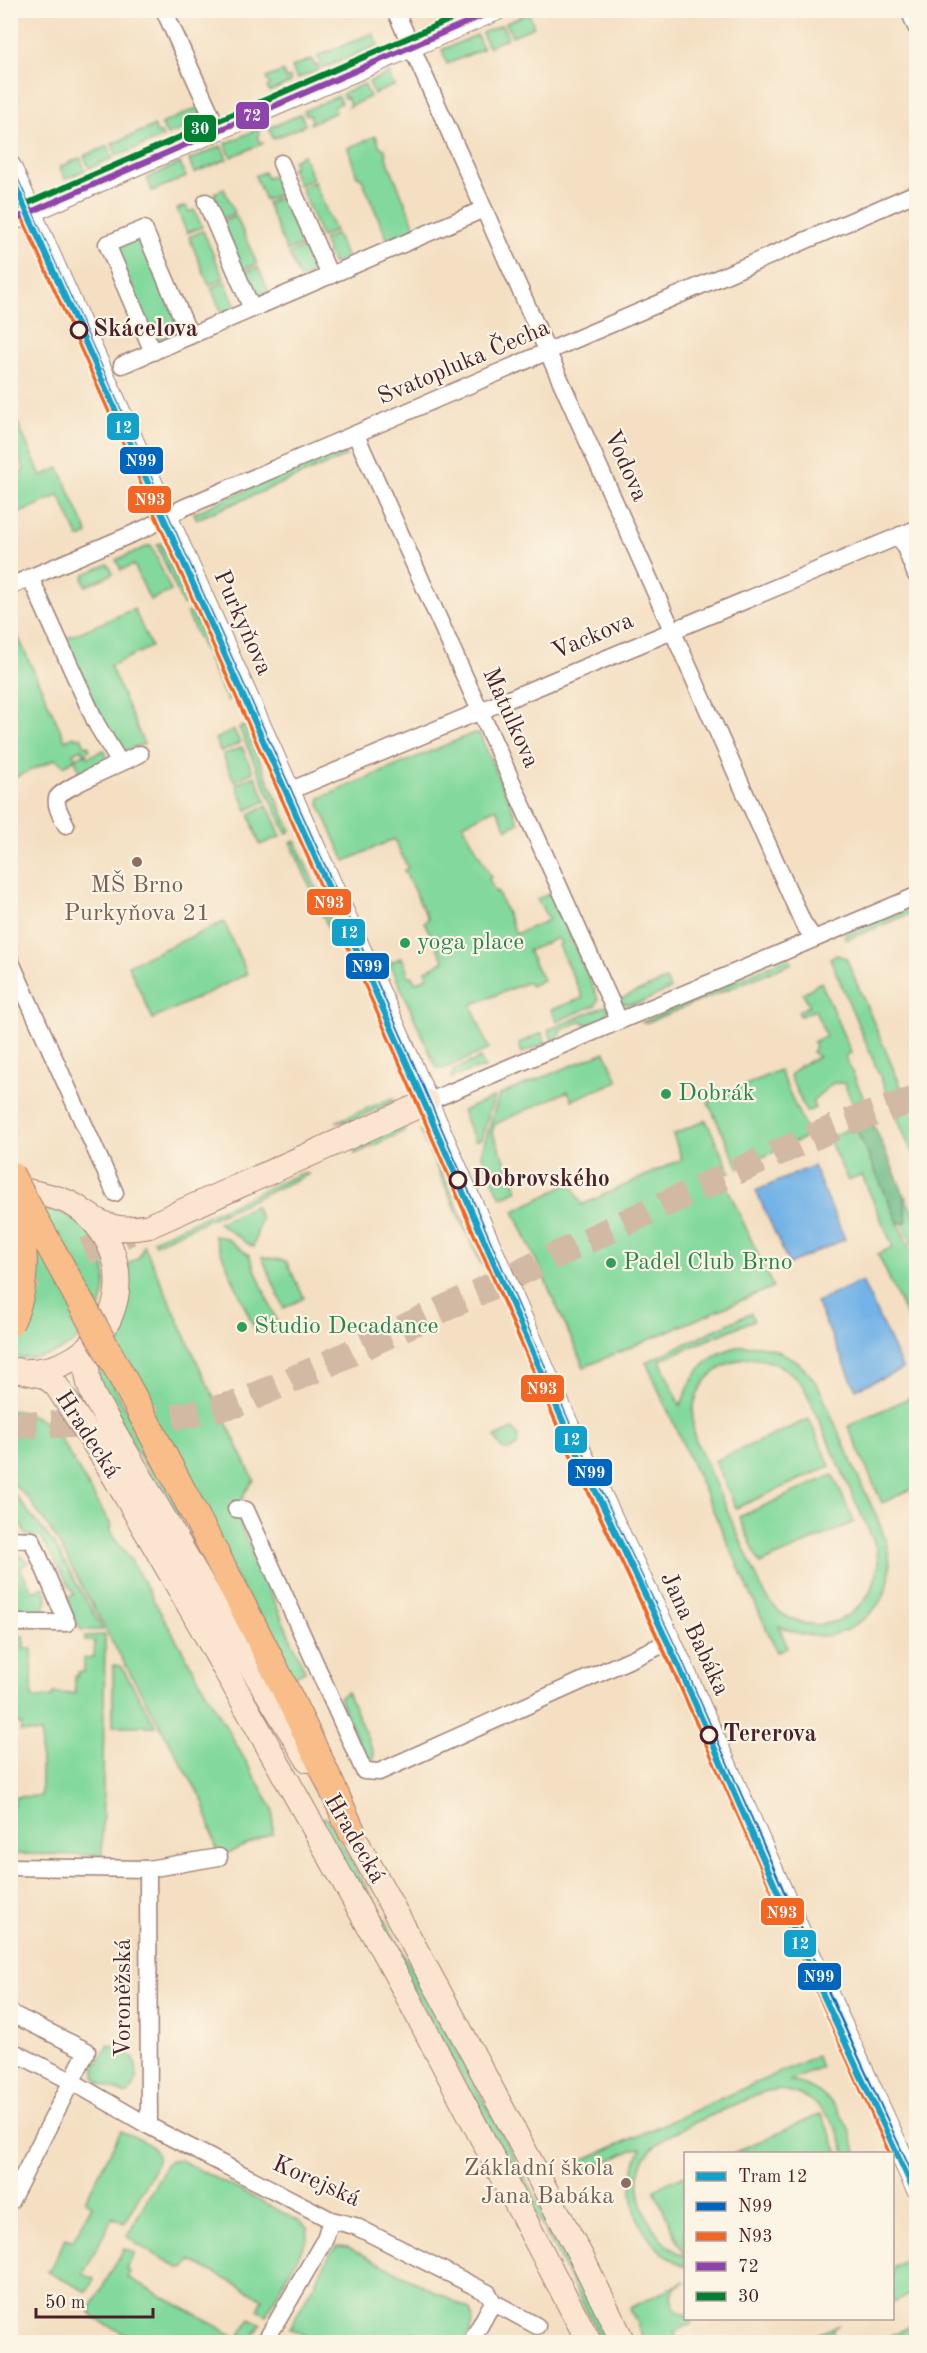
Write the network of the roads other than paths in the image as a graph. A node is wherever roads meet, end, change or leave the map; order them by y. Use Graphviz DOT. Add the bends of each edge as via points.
graph roads {
  1 [pos="164,10"];
  2 [pos="395,10"];
  3 [pos="496,10"];
  4 [pos="909,10"];
  5 [pos="916,27"];
  6 [pos="411,46"];
  7 [pos="218,130"];
  8 [pos="281,163"];
  9 [pos="10,166"];
  10 [pos="916,193"];
  11 [pos="206,202"];
  12 [pos="484,209"];
  13 [pos="31,212"];
  14 [pos="10,221"];
  15 [pos="330,276"];
  16 [pos="252,309"];
  17 [pos="190,336"];
  18 [pos="153,352"];
  19 [pos="548,352"];
  20 [pos="122,365"];
  21 [pos="356,435"];
  22 [pos="167,518"];
  23 [pos="916,528"];
  24 [pos="900,535"];
  25 [pos="916,575"];
  26 [pos="30,577"];
  27 [pos="10,586"];
  28 [pos="673,630"];
  29 [pos="480,710"];
  30 [pos="140,754"];
  31 [pos="120,763"];
  32 [pos="289,791"];
  33 [pos="66,825"];
  34 [pos="916,896"];
  35 [pos="814,939"];
  36 [pos="10,960"];
  37 [pos="619,1020"];
  38 [pos="427,1102"];
  39 [pos="10,1174"];
  40 [pos="10,1186"];
  41 [pos="36,1193"];
  42 [pos="115,1193"];
  43 [pos="10,1194"];
  44 [pos="87,1214"];
  45 [pos="149,1226"];
  46 [pos="118,1278"];
  47 [pos="10,1323"];
  48 [pos="94,1342"];
  49 [pos="13,1370"];
  50 [pos="236,1509"];
  51 [pos="10,1539"];
  52 [pos="10,1623"];
  53 [pos="671,1641"];
  54 [pos="352,1832"];
  55 [pos="219,1857"];
  56 [pos="10,1867"];
  57 [pos="148,1869"];
  58 [pos="10,2013"];
  59 [pos="10,2050"];
  60 [pos="73,2082"];
  61 [pos="149,2126"];
  62 [pos="916,2187"];
  63 [pos="10,2202"];
  64 [pos="331,2220"];
  65 [pos="493,2302"];
  66 [pos="537,2326"];
  67 [pos="265,2343"];
  68 [pos="471,2343"];
  69 [pos="589,2343"];
  70 [pos="622,2343"];
  1 -- 7 [label="street"];
  2 -- 6 [label="street, Vodova"];
  3 -- 6 [label="street"];
  4 -- 5 [label="street"];
  6 -- 7 [label="street"];
  6 -- 12 [label="street, Vodova"];
  7 -- 13 [label="street"];
  8 -- 15 [label="street"];
  9 -- 13 [label="street, Purkyňova"];
  10 -- 19 [label="street, Svatopluka Čecha"];
  11 -- 16 [label="street"];
  12 -- 15 [label="street"];
  12 -- 19 [label="street, Vodova"];
  13 -- 14 [label="street"];
  13 -- 22 [label="street, Purkyňova"];
  15 -- 16 [label="street"];
  16 -- 17 [label="street"];
  17 -- 18 [label="street"];
  17 -- 18 [label="street" via="144,229 107,244"];
  18 -- 20 [label="street"];
  19 -- 21 [label="street, Svatopluka Čecha"];
  19 -- 28 [label="street, Vodova"];
  21 -- 22 [label="street, Svatopluka Čecha"];
  21 -- 29 [label="street, Matulkova"];
  22 -- 26 [label="street, Svatopluka Čecha"];
  22 -- 32 [label="street, Purkyňova"];
  23 -- 24 [label="street, Vackova"];
  24 -- 25 [label="street"];
  24 -- 28 [label="street, Vackova"];
  26 -- 27 [label="street, Svatopluka Čecha"];
  26 -- 31 [label="street" via="97,725"];
  28 -- 29 [label="street, Vackova"];
  28 -- 35 [label="street, Vodova" via="803,923"];
  29 -- 32 [label="street, Vackova"];
  29 -- 37 [label="street, Matulkova"];
  30 -- 31 [label="street"];
  31 -- 33 [label="street" via="59,795 56,800"];
  32 -- 38 [label="street, Purkyňova"];
  34 -- 35 [label="street"];
  35 -- 37 [label="street"];
  36 -- 42 [label="street"];
  37 -- 38 [label="street"];
  38 -- 45 [label="main road"];
  38 -- 53 [label="street, Jana Babáka" via="572,1434"];
  39 -- 54 [label="highway, bridge" via="282,1681"];
  40 -- 41 [label="main road"];
  40 -- 47 [label="highway, bridge" via="22,1235 24,1265"];
  41 -- 43 [label="main road"];
  41 -- 44 [label="main road" via="64,1200"];
  44 -- 45 [label="main road" via="117,1229"];
  44 -- 46 [label="main road" via="110,1244"];
  45 -- 46 [label="main road" via="127,1249"];
  46 -- 48 [label="main road" via="114,1310"];
  48 -- 49 [label="main road" via="60,1365 42,1370"];
  48 -- 54 [label="main road, Hradecká" via="86,1366 94,1396 227,1627"];
  49 -- 69 [label="main road, Hradecká" via="44,1376 56,1384 106,1462 399,1980"];
  50 -- 53 [label="street" via="246,1510 364,1771 379,1772"];
  51 -- 52 [label="street" via="32,1540 67,1623"];
  53 -- 62 [label="street, Jana Babáka"];
  54 -- 70 [label="main road, Hradecká" via="583,2260"];
  55 -- 57 [label="street"];
  56 -- 57 [label="street"];
  57 -- 61 [label="street, Voroněžská"];
  58 -- 60 [label="street" via="87,2051"];
  59 -- 60 [label="street, Korejská"];
  60 -- 61 [label="street, Korejská"];
  60 -- 63 [label="street"];
  61 -- 64 [label="street, Korejská"];
  64 -- 65 [label="street, Korejská" via="355,2226 488,2293"];
  64 -- 67 [label="street" via="325,2240"];
  65 -- 66 [label="street, Korejská"];
  65 -- 68 [label="street"];
}
